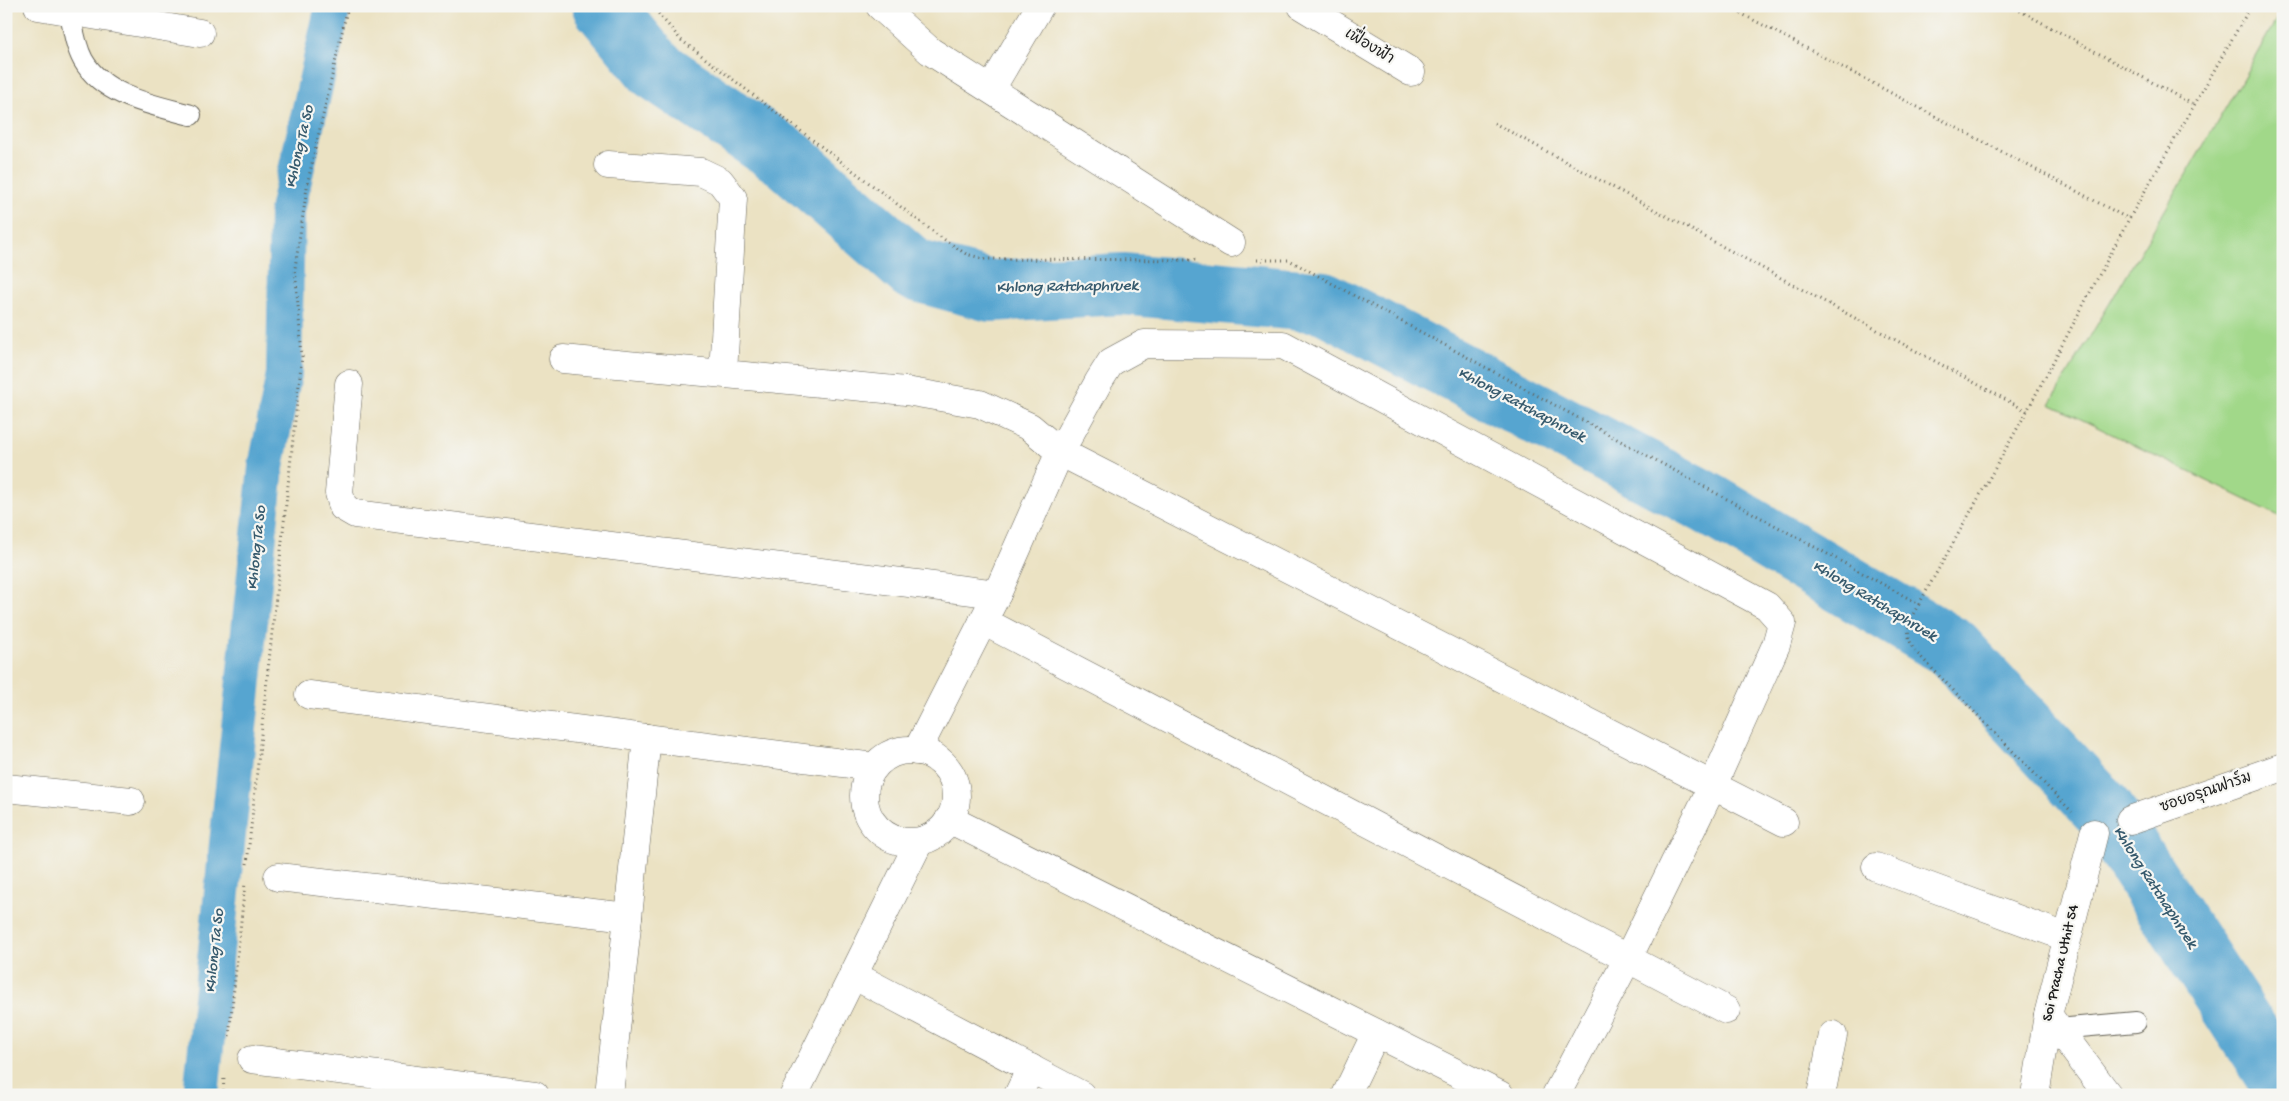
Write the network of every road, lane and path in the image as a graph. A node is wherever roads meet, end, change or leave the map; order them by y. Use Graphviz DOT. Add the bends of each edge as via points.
graph roads {
  1 [pos="38,6"];
  2 [pos="348,6"];
  3 [pos="597,6"];
  4 [pos="652,6"];
  5 [pos="880,6"];
  6 [pos="1040,6"];
  7 [pos="1302,6"];
  8 [pos="1727,6"];
  9 [pos="2011,6"];
  10 [pos="2250,6"];
  11 [pos="603,7"];
  12 [pos="70,12"];
  13 [pos="200,33"];
  14 [pos="1411,72"];
  15 [pos="991,89"];
  16 [pos="2194,105"];
  17 [pos="191,115"];
  18 [pos="1494,123"];
  19 [pos="608,165"];
  20 [pos="2129,219"];
  21 [pos="1240,251"];
  22 [pos="1200,260"];
  23 [pos="563,358"];
  24 [pos="723,373"];
  25 [pos="349,384"];
  26 [pos="2027,412"];
  27 [pos="1060,452"];
  28 [pos="997,594"];
  29 [pos="1919,604"];
  30 [pos="983,621"];
  31 [pos="309,695"];
  32 [pos="647,738"];
  33 [pos="918,751"];
  34 [pos="874,767"];
  35 [pos="2283,767"];
  36 [pos="1713,785"];
  37 [pos="6,788"];
  38 [pos="131,800"];
  39 [pos="949,819"];
  40 [pos="2130,820"];
  41 [pos="1784,822"];
  42 [pos="2094,833"];
  43 [pos="919,842"];
  44 [pos="1876,867"];
  45 [pos="246,871"];
  46 [pos="278,877"];
  47 [pos="245,881"];
  48 [pos="628,917"];
  49 [pos="2066,937"];
  50 [pos="1628,958"];
  51 [pos="853,975"];
  52 [pos="1726,1010"];
  53 [pos="2053,1022"];
  54 [pos="2136,1022"];
  55 [pos="1376,1033"];
  56 [pos="1833,1035"];
  57 [pos="228,1038"];
  58 [pos="252,1059"];
  59 [pos="1031,1068"];
  60 [pos="225,1076"];
  61 [pos="223,1095"];
  62 [pos="535,1095"];
  63 [pos="609,1095"];
  64 [pos="794,1095"];
  65 [pos="1018,1095"];
  66 [pos="1081,1095"];
  67 [pos="1346,1095"];
  68 [pos="1500,1095"];
  69 [pos="1556,1095"];
  70 [pos="1822,1095"];
  71 [pos="2035,1095"];
  72 [pos="2108,1095"];
  1 -- 12 [label="street"];
  2 -- 45 [label="path" via="308,182 295,268 302,356"];
  3 -- 11 [label="path"];
  4 -- 22 [label="path" via="681,40 966,254 985,259"];
  5 -- 15 [label="street" via="930,51"];
  6 -- 15 [label="street"];
  7 -- 14 [label="street, เฟื่องฟ้า"];
  8 -- 20 [label="path"];
  9 -- 16 [label="path"];
  10 -- 16 [label="path"];
  12 -- 13 [label="street"];
  12 -- 17 [label="lane" via="74,37 84,61 101,81 131,98"];
  15 -- 21 [label="street"];
  16 -- 20 [label="path"];
  18 -- 26 [label="path"];
  19 -- 24 [label="street" via="701,172 720,181 733,198"];
  20 -- 26 [label="path"];
  21 -- 29 [label="path" via="1289,260"];
  23 -- 24 [label="street"];
  24 -- 27 [label="street" via="906,391 980,404 1030,427"];
  25 -- 28 [label="street" via="339,493 343,507 355,514"];
  26 -- 29 [label="path"];
  27 -- 28 [label="street"];
  27 -- 36 [label="street"];
  27 -- 36 [label="street" via="1110,362 1144,344 1283,345 1768,606 1782,624 1776,644"];
  28 -- 30 [label="street"];
  29 -- 42 [label="path" via="1909,620 1910,642 1914,650"];
  30 -- 33 [label="street"];
  30 -- 50 [label="street"];
  31 -- 32 [label="street"];
  32 -- 34 [label="street"];
  32 -- 48 [label="street"];
  33 -- 34 [label="street" via="902,751 886,757"];
  33 -- 39 [label="street" via="945,766 953,780 956,795 954,811"];
  34 -- 43 [label="street" via="865,789 867,813 888,837 903,842"];
  35 -- 40 [label="street, ซอยอรุณฟาร์ม"];
  36 -- 41 [label="street"];
  36 -- 50 [label="street"];
  37 -- 38 [label="street"];
  39 -- 43 [label="street" via="934,836"];
  39 -- 55 [label="street"];
  42 -- 49 [label="street, Soi Pracha Uthit 54"];
  43 -- 51 [label="street"];
  44 -- 49 [label="street"];
  46 -- 48 [label="street"];
  47 -- 57 [label="path"];
  48 -- 63 [label="street"];
  49 -- 53 [label="street, Soi Pracha Uthit 54"];
  50 -- 52 [label="street"];
  50 -- 69 [label="street"];
  51 -- 59 [label="street"];
  51 -- 64 [label="street"];
  53 -- 54 [label="lane"];
  53 -- 71 [label="street, Soi Pracha Uthit 54"];
  53 -- 72 [label="street"];
  55 -- 67 [label="street"];
  55 -- 68 [label="street"];
  56 -- 70 [label="street"];
  58 -- 62 [label="street"];
  59 -- 65 [label="street"];
  59 -- 66 [label="street"];
  60 -- 61 [label="path"];
}
